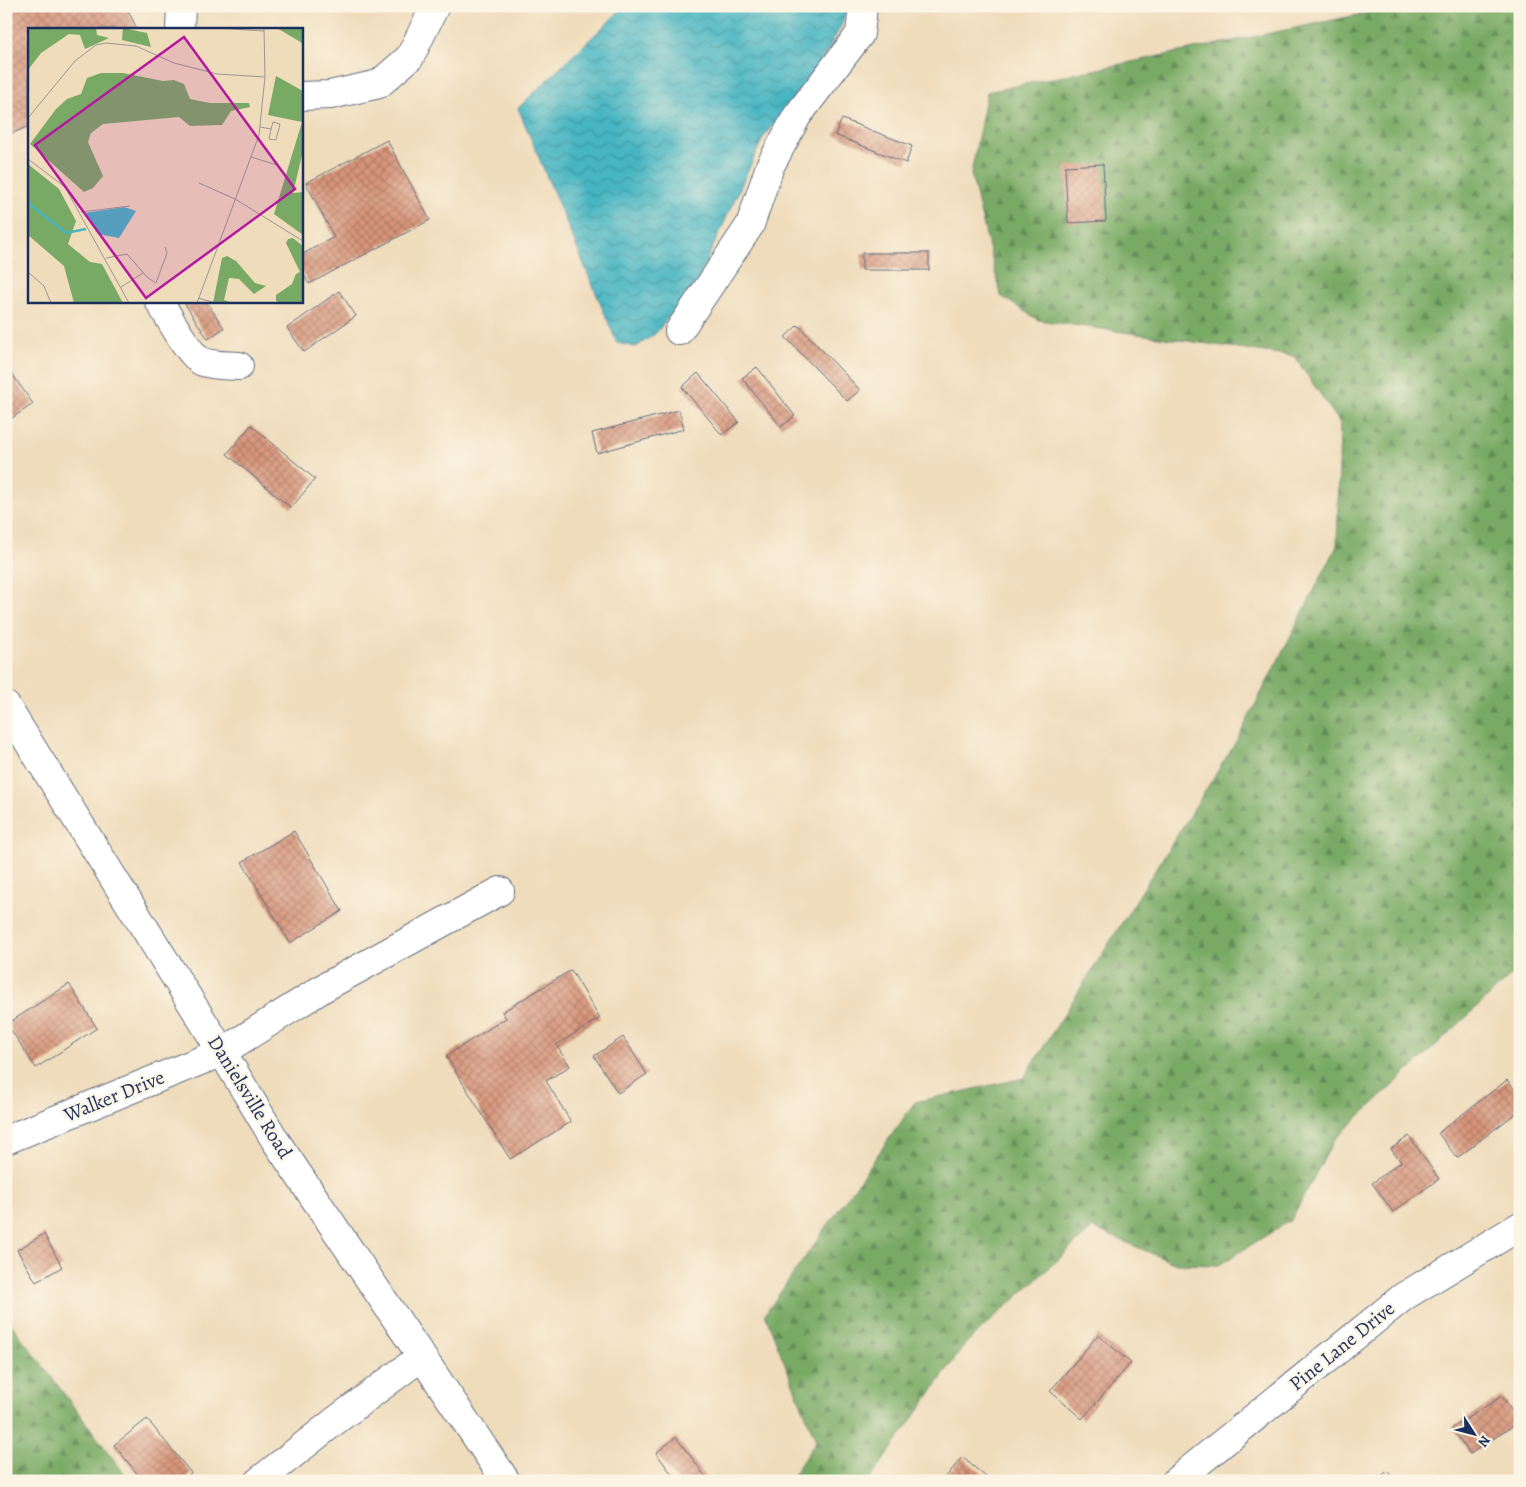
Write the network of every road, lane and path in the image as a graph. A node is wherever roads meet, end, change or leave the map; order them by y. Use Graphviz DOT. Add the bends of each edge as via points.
graph roads {
  1 [pos="181,6"];
  2 [pos="435,6"];
  3 [pos="863,6"];
  4 [pos="180,28"];
  5 [pos="302,96"];
  6 [pos="160,302"];
  7 [pos="679,331"];
  8 [pos="239,366"];
  9 [pos="6,706"];
  10 [pos="500,891"];
  11 [pos="222,1052"];
  12 [pos="6,1140"];
  13 [pos="1520,1226"];
  14 [pos="421,1357"];
  15 [pos="259,1481"];
  16 [pos="506,1481"];
  17 [pos="1176,1481"];
  1 -- 4 [label="street"];
  2 -- 5 [label="street" via="410,57 379,84 330,95"];
  3 -- 7 [label="street" via="860,34 797,116 770,166 750,225"];
  6 -- 8 [label="street" via="190,350 201,361"];
  9 -- 11 [label="street, Danielsville Road"];
  10 -- 11 [label="street, Walker Drive" via="325,986"];
  11 -- 12 [label="street, Walker Drive"];
  11 -- 14 [label="street, Danielsville Road" via="275,1140"];
  13 -- 17 [label="street, Pine Lane Drive" via="1403,1296"];
  14 -- 15 [label="street"];
  14 -- 16 [label="street, Danielsville Road"];
}
